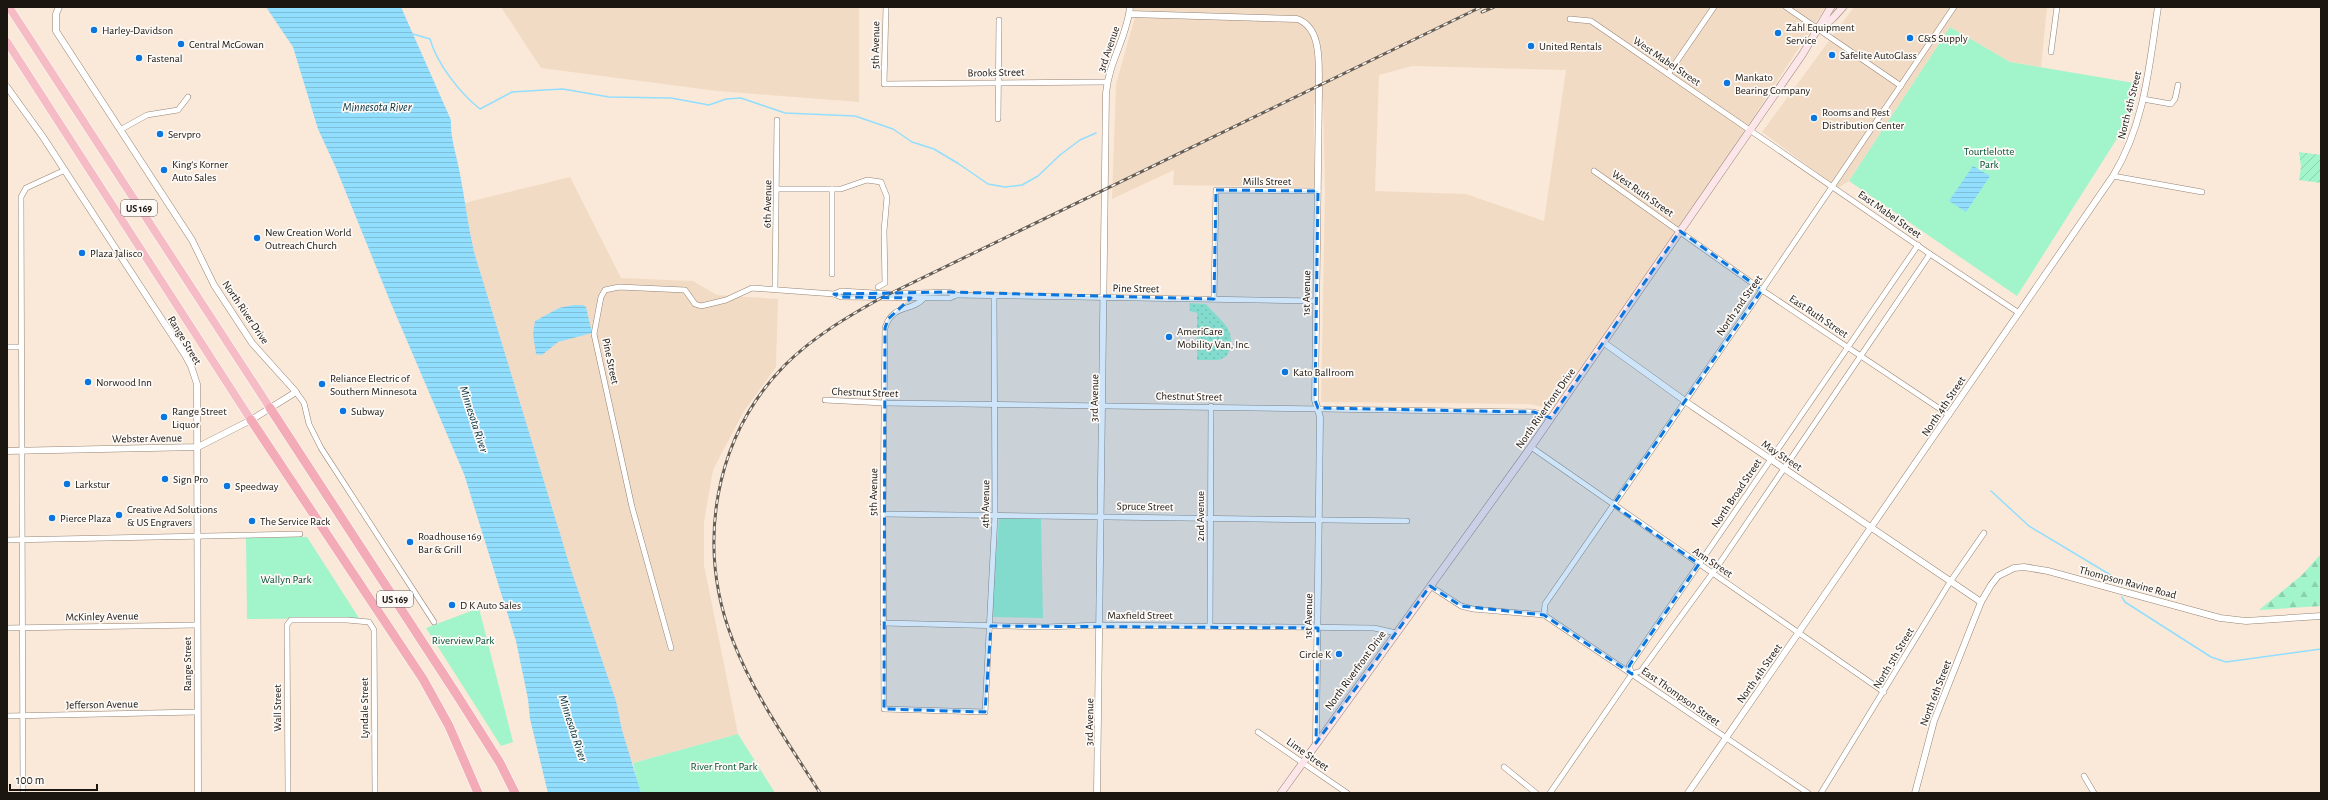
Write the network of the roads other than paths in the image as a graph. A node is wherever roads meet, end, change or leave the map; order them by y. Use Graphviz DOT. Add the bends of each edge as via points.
graph roads {
  1 [pos="9,7"];
  2 [pos="59,7"];
  3 [pos="886,7"];
  4 [pos="1130,7"];
  5 [pos="1714,7"];
  6 [pos="1786,7"];
  7 [pos="1830,7"];
  8 [pos="1843,7"];
  9 [pos="1954,7"];
  10 [pos="2057,7"];
  11 [pos="2158,7"];
  12 [pos="1130,14"];
  13 [pos="1570,19"];
  14 [pos="999,20"];
  15 [pos="1819,29"];
  16 [pos="7,42"];
  17 [pos="2051,52"];
  18 [pos="1668,74"];
  19 [pos="998,82"];
  20 [pos="1107,82"];
  21 [pos="884,84"];
  22 [pos="2178,85"];
  23 [pos="1901,86"];
  24 [pos="7,87"];
  25 [pos="188,97"];
  26 [pos="2144,99"];
  27 [pos="998,119"];
  28 [pos="777,120"];
  29 [pos="1750,129"];
  30 [pos="120,130"];
  31 [pos="65,170"];
  32 [pos="1594,171"];
  33 [pos="2113,176"];
  34 [pos="1832,187"];
  35 [pos="777,189"];
  36 [pos="832,189"];
  37 [pos="1318,191"];
  38 [pos="2202,192"];
  39 [pos="1680,231"];
  40 [pos="1918,246"];
  41 [pos="1930,254"];
  42 [pos="832,274"];
  43 [pos="878,287"];
  44 [pos="775,289"];
  45 [pos="1762,290"];
  46 [pos="834,294"];
  47 [pos="956,295"];
  48 [pos="994,295"];
  49 [pos="1104,297"];
  50 [pos="924,298"];
  51 [pos="1214,299"];
  52 [pos="1316,301"];
  53 [pos="2019,313"];
  54 [pos="1603,342"];
  55 [pos="7,347"];
  56 [pos="21,347"];
  57 [pos="1848,348"];
  58 [pos="1861,356"];
  59 [pos="296,392"];
  60 [pos="825,400"];
  61 [pos="1685,401"];
  62 [pos="884,403"];
  63 [pos="995,405"];
  64 [pos="1104,405"];
  65 [pos="1211,406"];
  66 [pos="270,408"];
  67 [pos="1318,408"];
  68 [pos="1949,416"];
  69 [pos="1551,418"];
  70 [pos="251,420"];
  71 [pos="198,447"];
  72 [pos="1531,447"];
  73 [pos="7,451"];
  74 [pos="22,451"];
  75 [pos="1771,459"];
  76 [pos="1784,469"];
  77 [pos="1613,505"];
  78 [pos="883,514"];
  79 [pos="995,515"];
  80 [pos="1101,515"];
  81 [pos="1210,518"];
  82 [pos="1320,519"];
  83 [pos="1408,521"];
  84 [pos="1872,528"];
  85 [pos="1984,533"];
  86 [pos="300,534"];
  87 [pos="198,536"];
  88 [pos="7,540"];
  89 [pos="22,540"];
  90 [pos="1699,564"];
  91 [pos="1713,574"];
  92 [pos="1950,582"];
  93 [pos="1430,586"];
  94 [pos="1981,602"];
  95 [pos="1544,615"];
  96 [pos="2321,616"];
  97 [pos="434,622"];
  98 [pos="883,623"];
  99 [pos="371,624"];
  100 [pos="197,625"];
  101 [pos="1100,625"];
  102 [pos="1210,625"];
  103 [pos="991,626"];
  104 [pos="23,627"];
  105 [pos="7,628"];
  106 [pos="1318,628"];
  107 [pos="1396,633"];
  108 [pos="1798,634"];
  109 [pos="671,648"];
  110 [pos="1632,674"];
  111 [pos="1884,692"];
  112 [pos="197,712"];
  113 [pos="985,712"];
  114 [pos="7,716"];
  115 [pos="22,716"];
  116 [pos="1258,732"];
  117 [pos="1726,739"];
  118 [pos="1316,743"];
  119 [pos="1302,762"];
  120 [pos="1504,767"];
  121 [pos="2084,776"];
  122 [pos="23,793"];
  123 [pos="198,793"];
  124 [pos="288,793"];
  125 [pos="375,793"];
  126 [pos="478,793"];
  127 [pos="515,793"];
  128 [pos="1097,793"];
  129 [pos="1280,793"];
  130 [pos="1346,793"];
  131 [pos="1536,793"];
  132 [pos="1550,793"];
  133 [pos="1688,793"];
  134 [pos="1808,793"];
  135 [pos="1820,793"];
  136 [pos="1914,793"];
  137 [pos="2094,793"];
  1 -- 66 [label="highway, US 169"];
  2 -- 30 [label="street, North River Drive" via="56,14 56,31"];
  3 -- 21 [label="street, 5th Avenue"];
  4 -- 12 [label="street, 3rd Avenue"];
  5 -- 18 [label="street"];
  6 -- 15 [label="street"];
  7 -- 15 [label="main road, North Riverfront Drive"];
  8 -- 15 [label="main road, North Riverfront Drive"];
  9 -- 23 [label="street, North 2nd Street"];
  10 -- 17 [label="street"];
  11 -- 26 [label="street, North 4th Street"];
  12 -- 20 [label="street, 3rd Avenue"];
  12 -- 37 [label="street, 1st Avenue" via="1297,19 1309,26 1318,55"];
  13 -- 18 [label="street, West Mabel Street" via="1592,21"];
  14 -- 19 [label="street"];
  15 -- 23 [label="street"];
  15 -- 29 [label="main road, North Riverfront Drive"];
  16 -- 70 [label="highway, US 169"];
  18 -- 29 [label="street, West Mabel Street"];
  19 -- 20 [label="street, Brooks Street"];
  19 -- 21 [label="street, Brooks Street"];
  19 -- 27 [label="street"];
  20 -- 49 [label="street, 3rd Avenue"];
  22 -- 26 [label="street" via="2175,99 2171,104"];
  23 -- 34 [label="street, North 2nd Street"];
  24 -- 31 [label="street, Range Street"];
  25 -- 30 [label="street" via="178,110 147,115"];
  26 -- 33 [label="street, North 4th Street" via="2128,151"];
  28 -- 35 [label="street, 6th Avenue"];
  29 -- 34 [label="street, East Mabel Street"];
  29 -- 39 [label="main road, North Riverfront Drive"];
  30 -- 59 [label="street, North River Drive" via="192,240 214,285 252,343"];
  31 -- 56 [label="street" via="26,188 21,197"];
  31 -- 71 [label="street, Range Street" via="191,366 197,384"];
  32 -- 39 [label="street, West Ruth Street"];
  33 -- 38 [label="street"];
  33 -- 53 [label="street, North 4th Street"];
  34 -- 40 [label="street, East Mabel Street"];
  34 -- 45 [label="street, North 2nd Street"];
  35 -- 36 [label="street"];
  35 -- 44 [label="street, 6th Avenue"];
  36 -- 42 [label="street"];
  36 -- 43 [label="street" via="841,189 867,180 881,182 885,188 885,283"];
  37 -- 51 [label="street, Mills Street" via="1216,190"];
  37 -- 52 [label="street, 1st Avenue"];
  39 -- 45 [label="street, East Ruth Street"];
  39 -- 54 [label="main road, North Riverfront Drive"];
  40 -- 41 [label="street, East Mabel Street"];
  40 -- 57 [label="street, North Broad Street"];
  41 -- 53 [label="street, East Mabel Street"];
  41 -- 58 [label="street, North Broad Street"];
  44 -- 46 [label="street, Pine Street"];
  44 -- 109 [label="street, Pine Street" via="752,288 726,300 701,306 695,304 685,290 676,288 611,288 605,290 601,297 594,334 632,507"];
  45 -- 57 [label="street, East Ruth Street"];
  45 -- 61 [label="street, North 2nd Street"];
  46 -- 47 [label="street, Pine Street" via="841,291 891,294 949,292"];
  46 -- 50 [label="street, Pine Street" via="841,297"];
  47 -- 48 [label="street, Pine Street"];
  47 -- 50 [label="street, Pine Street" via="950,298"];
  48 -- 49 [label="street, Pine Street"];
  48 -- 63 [label="street, 4th Avenue"];
  49 -- 51 [label="street, Pine Street"];
  49 -- 64 [label="street, 3rd Avenue"];
  50 -- 62 [label="street, 5th Avenue" via="921,302 897,310 888,319 885,328"];
  51 -- 52 [label="street, Pine Street"];
  52 -- 67 [label="street, 1st Avenue" via="1315,400"];
  53 -- 68 [label="street, North 4th Street"];
  54 -- 61 [label="street, May Street"];
  54 -- 69 [label="main road, North Riverfront Drive"];
  55 -- 56 [label="street"];
  56 -- 74 [label="street"];
  57 -- 58 [label="street, East Ruth Street"];
  57 -- 75 [label="street, North Broad Street"];
  58 -- 68 [label="street, East Ruth Street"];
  58 -- 76 [label="street, North Broad Street"];
  59 -- 66 [label="street, Webster Avenue"];
  59 -- 97 [label="street, North River Drive" via="304,402 309,424 321,448"];
  60 -- 62 [label="street, Chestnut Street"];
  61 -- 75 [label="street, May Street"];
  61 -- 77 [label="street, North 2nd Street"];
  62 -- 63 [label="street, Chestnut Street"];
  62 -- 78 [label="street, 5th Avenue"];
  63 -- 64 [label="street, Chestnut Street"];
  63 -- 79 [label="street, 4th Avenue"];
  64 -- 65 [label="street, Chestnut Street"];
  64 -- 80 [label="street, 3rd Avenue"];
  65 -- 67 [label="street, Chestnut Street"];
  65 -- 81 [label="street, 2nd Avenue"];
  66 -- 70 [label="street, Webster Avenue"];
  66 -- 127 [label="highway, US 169" via="457,695 500,763"];
  67 -- 69 [label="street, Chestnut Street" via="1534,412"];
  67 -- 82 [label="street, 1st Avenue"];
  68 -- 84 [label="street, North 4th Street"];
  69 -- 72 [label="main road, North Riverfront Drive"];
  70 -- 71 [label="street, Webster Avenue"];
  70 -- 126 [label="highway, US 169" via="422,679 449,726"];
  71 -- 74 [label="street, Webster Avenue"];
  71 -- 87 [label="street, Range Street"];
  72 -- 77 [label="street, Ann Street"];
  72 -- 93 [label="main road, North Riverfront Drive"];
  73 -- 74 [label="street, Webster Avenue"];
  74 -- 89 [label="street"];
  75 -- 76 [label="street, May Street"];
  75 -- 90 [label="street, North Broad Street"];
  76 -- 84 [label="street, May Street"];
  76 -- 91 [label="street, North Broad Street"];
  77 -- 90 [label="street, Ann Street"];
  77 -- 95 [label="street, North 2nd Street" via="1544,604"];
  78 -- 79 [label="street, Spruce Street"];
  78 -- 98 [label="street, 5th Avenue"];
  79 -- 80 [label="street, Spruce Street"];
  79 -- 103 [label="street, 4th Avenue"];
  80 -- 81 [label="street, Spruce Street"];
  80 -- 101 [label="street, 3rd Avenue"];
  81 -- 82 [label="street, Spruce Street"];
  81 -- 102 [label="street, 2nd Avenue"];
  82 -- 83 [label="street, Spruce Street"];
  82 -- 106 [label="street, 1st Avenue"];
  84 -- 92 [label="street, May Street"];
  84 -- 108 [label="street, North 4th Street"];
  85 -- 92 [label="street, North 5th Street"];
  86 -- 87 [label="street"];
  87 -- 89 [label="street"];
  87 -- 100 [label="street, Range Street"];
  88 -- 89 [label="street"];
  89 -- 104 [label="street"];
  90 -- 91 [label="street, Ann Street"];
  90 -- 110 [label="street, North Broad Street" via="1629,666"];
  91 -- 108 [label="street, Ann Street"];
  91 -- 110 [label="street, North Broad Street" via="1641,671"];
  92 -- 94 [label="street"];
  92 -- 111 [label="street, North 5th Street"];
  93 -- 95 [label="street" via="1453,603 1473,609"];
  93 -- 107 [label="main road, North Riverfront Drive"];
  94 -- 96 [label="street, Thompson Ravine Road" via="1998,576 2024,566 2220,618 2246,621"];
  94 -- 136 [label="street, North 6th Street" via="1934,721"];
  95 -- 110 [label="street, East Thompson Street"];
  98 -- 103 [label="street, Maxfield Street"];
  98 -- 113 [label="street, 5th Avenue" via="884,709"];
  99 -- 124 [label="street, Wall Street" via="365,621 346,620 288,622"];
  99 -- 125 [label="street, Lyndale Street" via="374,634"];
  100 -- 104 [label="street, McKinley Avenue"];
  100 -- 112 [label="street, Range Street"];
  101 -- 102 [label="street, Maxfield Street"];
  101 -- 103 [label="street, Maxfield Street"];
  101 -- 128 [label="street, 3rd Avenue"];
  102 -- 106 [label="street, Maxfield Street"];
  103 -- 113 [label="street, 4th Avenue"];
  104 -- 105 [label="street, McKinley Avenue"];
  104 -- 115 [label="street"];
  106 -- 107 [label="street, Maxfield Street" via="1374,628"];
  106 -- 118 [label="street, 1st Avenue"];
  107 -- 118 [label="main road, North Riverfront Drive"];
  108 -- 111 [label="street, Ann Street"];
  108 -- 117 [label="street, North 4th Street"];
  110 -- 117 [label="street, East Thompson Street"];
  110 -- 132 [label="street, North Broad Street"];
  111 -- 135 [label="street, North 5th Street"];
  112 -- 115 [label="street, Jefferson Avenue"];
  112 -- 123 [label="street, Range Street"];
  114 -- 115 [label="street, Jefferson Avenue"];
  115 -- 122 [label="street"];
  116 -- 119 [label="street, Lime Street"];
  117 -- 133 [label="street, North 4th Street"];
  117 -- 134 [label="street, East Thompson Street"];
  118 -- 119 [label="main road, North Riverfront Drive"];
  119 -- 129 [label="main road, North Riverfront Drive"];
  119 -- 130 [label="street, Lime Street"];
  120 -- 131 [label="street"];
  121 -- 137 [label="street"];
}
